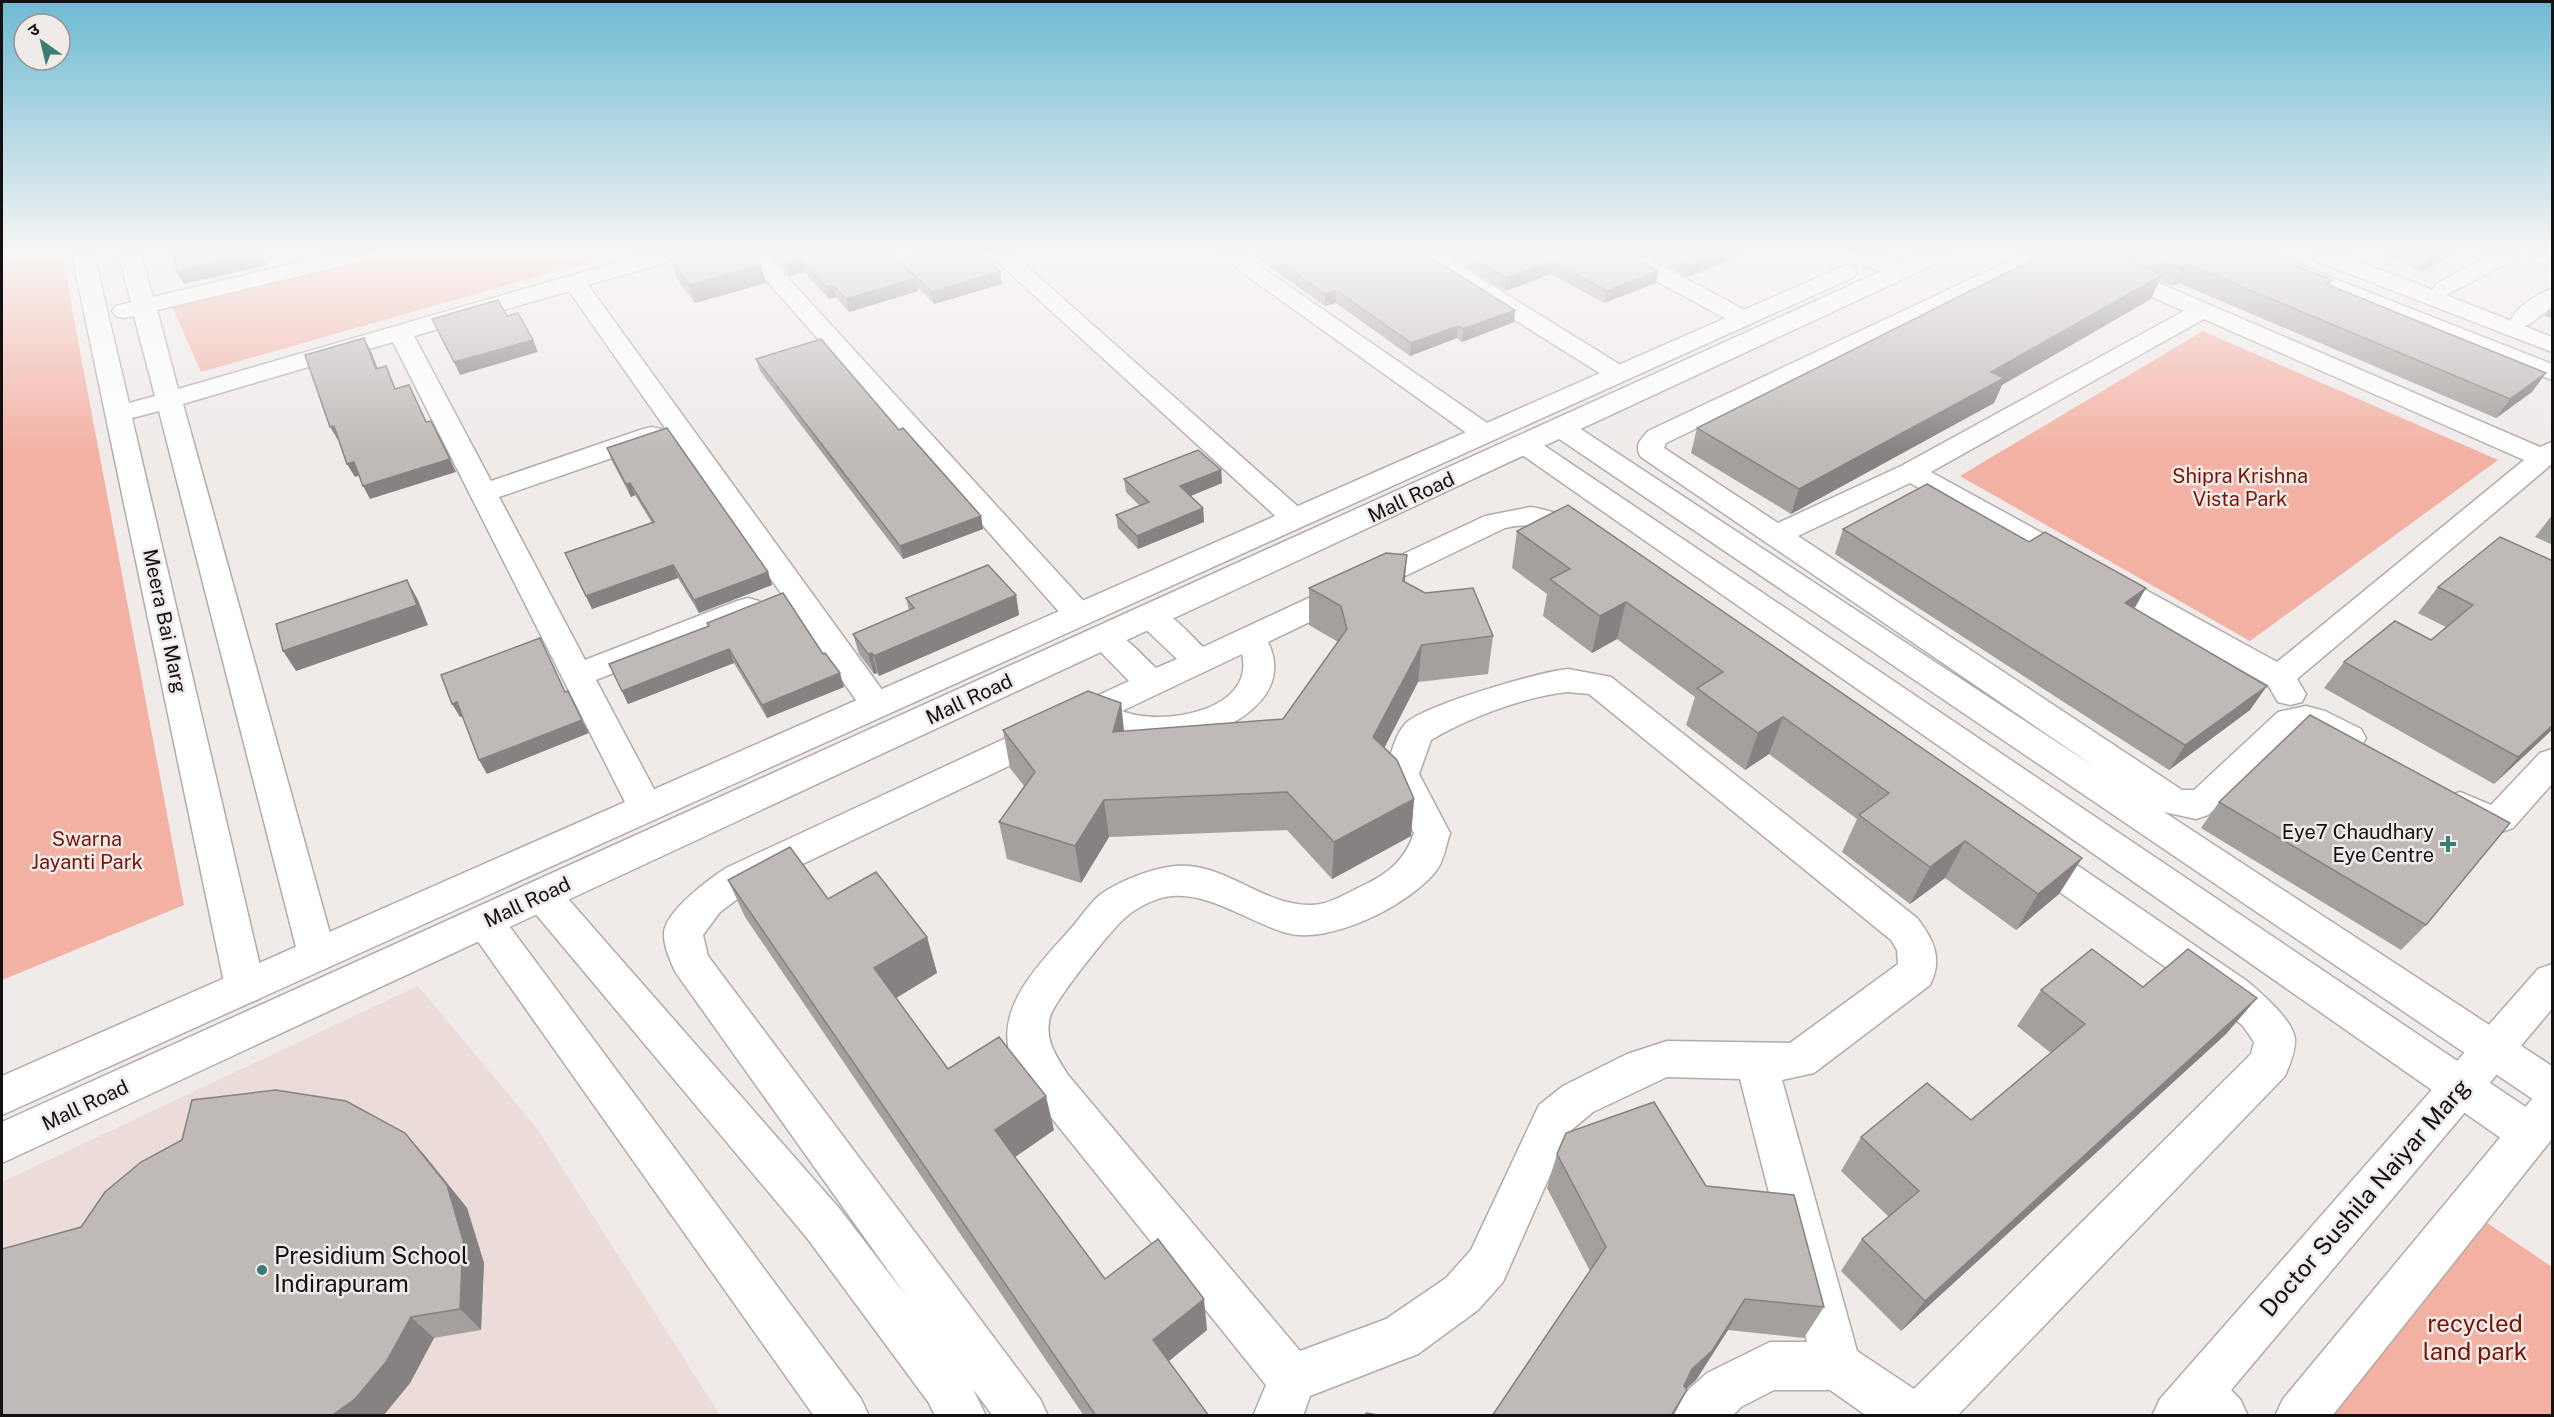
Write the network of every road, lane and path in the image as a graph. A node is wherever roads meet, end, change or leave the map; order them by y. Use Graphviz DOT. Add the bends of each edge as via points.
graph roads {
  1 [pos="99,321"];
  2 [pos="148,321"];
  3 [pos="438,321"];
  4 [pos="602,321"];
  5 [pos="815,321"];
  6 [pos="1075,321"];
  7 [pos="1324,321"];
  8 [pos="1533,321"];
  9 [pos="1735,321"];
  10 [pos="1773,321"];
  11 [pos="1901,321"];
  12 [pos="2183,321"];
  13 [pos="2230,321"];
  14 [pos="2422,321"];
  15 [pos="2492,321"];
  16 [pos="2528,321"];
  17 [pos="2553,330"];
  18 [pos="400,332"];
  19 [pos="2553,345"];
  20 [pos="2553,373"];
  21 [pos="1618,374"];
  22 [pos="169,400"];
  23 [pos="119,414"];
  24 [pos="677,427"];
  25 [pos="1561,428"];
  26 [pos="1485,433"];
  27 [pos="1524,444"];
  28 [pos="2548,454"];
  29 [pos="1911,472"];
  30 [pos="483,493"];
  31 [pos="1294,518"];
  32 [pos="1776,535"];
  33 [pos="1609,560"];
  34 [pos="795,590"];
  35 [pos="1079,615"];
  36 [pos="1150,616"];
  37 [pos="1250,637"];
  38 [pos="1103,638"];
  39 [pos="1198,661"];
  40 [pos="577,675"];
  41 [pos="2279,677"];
  42 [pos="1152,683"];
  43 [pos="878,705"];
  44 [pos="1092,711"];
  45 [pos="2304,716"];
  46 [pos="2370,751"];
  47 [pos="2553,762"];
  48 [pos="2441,793"];
  49 [pos="646,808"];
  50 [pos="2009,837"];
  51 [pos="542,895"];
  52 [pos="485,922"];
  53 [pos="316,955"];
  54 [pos="2553,981"];
  55 [pos="245,987"];
  56 [pos="2494,1049"];
  57 [pos="1756,1062"];
  58 [pos="2461,1086"];
  59 [pos="2553,1089"];
  60 [pos="2,1096"];
  61 [pos="2542,1120"];
  62 [pos="2,1143"];
  63 [pos="1837,1366"];
  64 [pos="1285,1397"];
  65 [pos="2199,1408"];
  66 [pos="844,1416"];
  67 [pos="960,1416"];
  68 [pos="1023,1416"];
  69 [pos="1695,1416"];
  70 [pos="1910,1416"];
  71 [pos="1922,1416"];
  72 [pos="2300,1416"];
  1 -- 23 [label="street, Meera Bai Marg"];
  2 -- 22 [label="street"];
  3 -- 18 [label="street"];
  4 -- 24 [label="street"];
  5 -- 35 [label="street"];
  6 -- 31 [label="street"];
  7 -- 26 [label="street"];
  8 -- 21 [label="street"];
  9 -- 21 [label="street, Mall Road"];
  10 -- 25 [label="street, Mall Road"];
  11 -- 32 [label="street" via="1657,437 1651,444 1657,458"];
  12 -- 29 [label="street"];
  13 -- 28 [label="street"];
  14 -- 20 [label="street"];
  15 -- 19 [label="street"];
  16 -- 17 [label="street"];
  18 -- 22 [label="street"];
  18 -- 30 [label="street"];
  21 -- 26 [label="street, Mall Road"];
  22 -- 23 [label="street"];
  22 -- 53 [label="street"];
  23 -- 55 [label="street, Meera Bai Marg"];
  24 -- 30 [label="street"];
  24 -- 34 [label="street"];
  25 -- 27 [label="street, Mall Road"];
  25 -- 56 [label="street"];
  26 -- 31 [label="street, Mall Road"];
  27 -- 36 [label="street, Mall Road"];
  27 -- 58 [label="street"];
  28 -- 41 [label="street"];
  29 -- 32 [label="street"];
  29 -- 41 [label="street"];
  30 -- 40 [label="street"];
  31 -- 35 [label="street, Mall Road"];
  32 -- 45 [label="street" via="2182,805 2196,806 2206,799 2290,720"];
  33 -- 37 [label="street" via="1539,514 1517,514"];
  34 -- 40 [label="street"];
  34 -- 43 [label="street"];
  35 -- 43 [label="street, Mall Road"];
  36 -- 38 [label="street, Mall Road"];
  36 -- 39 [label="street"];
  37 -- 39 [label="street"];
  37 -- 44 [label="street" via="1259,659 1255,681 1240,702 1216,719 1185,729 1151,731 1119,725"];
  38 -- 42 [label="street"];
  38 -- 51 [label="street, Mall Road"];
  39 -- 42 [label="street"];
  40 -- 49 [label="street"];
  41 -- 45 [label="street"];
  42 -- 44 [label="street"];
  43 -- 49 [label="street, Mall Road"];
  44 -- 68 [label="street" via="740,878 707,901 683,932 690,962"];
  45 -- 46 [label="street"];
  47 -- 48 [label="street" via="2500,818 2492,821"];
  49 -- 53 [label="street, Mall Road"];
  50 -- 71 [label="street" via="2233,993 2258,1014 2275,1039 2270,1063"];
  51 -- 52 [label="street, Mall Road"];
  51 -- 67 [label="street" via="823,1222 946,1386"];
  52 -- 62 [label="street, Mall Road"];
  52 -- 66 [label="street"];
  53 -- 55 [label="street, Mall Road"];
  54 -- 56 [label="street, Doctor Sushila Naiyar Marg"];
  55 -- 60 [label="street, Mall Road"];
  56 -- 58 [label="street, Doctor Sushila Naiyar Marg"];
  56 -- 59 [label="street"];
  57 -- 63 [label="street"];
  57 -- 64 [label="street" via="1667,1059 1578,1099 1554,1119 1487,1266 1462,1294 1401,1337"];
  57 -- 64 [label="street" via="1791,1061 1810,1053 1916,972 1920,959 1915,944 1904,929 1600,685 1564,681 1542,686 1437,719 1417,733 1402,774 1432,833 1423,861 1392,889 1344,912 1313,921 1289,918 1202,882 1169,881 1139,891 1113,906 1048,982 1030,1015 1028,1046 1053,1088"];
  58 -- 61 [label="street"];
  58 -- 65 [label="street, Doctor Sushila Naiyar Marg"];
  61 -- 72 [label="street"];
  63 -- 69 [label="street" via="1770,1366 1724,1390"];
  63 -- 70 [label="street"];
}
